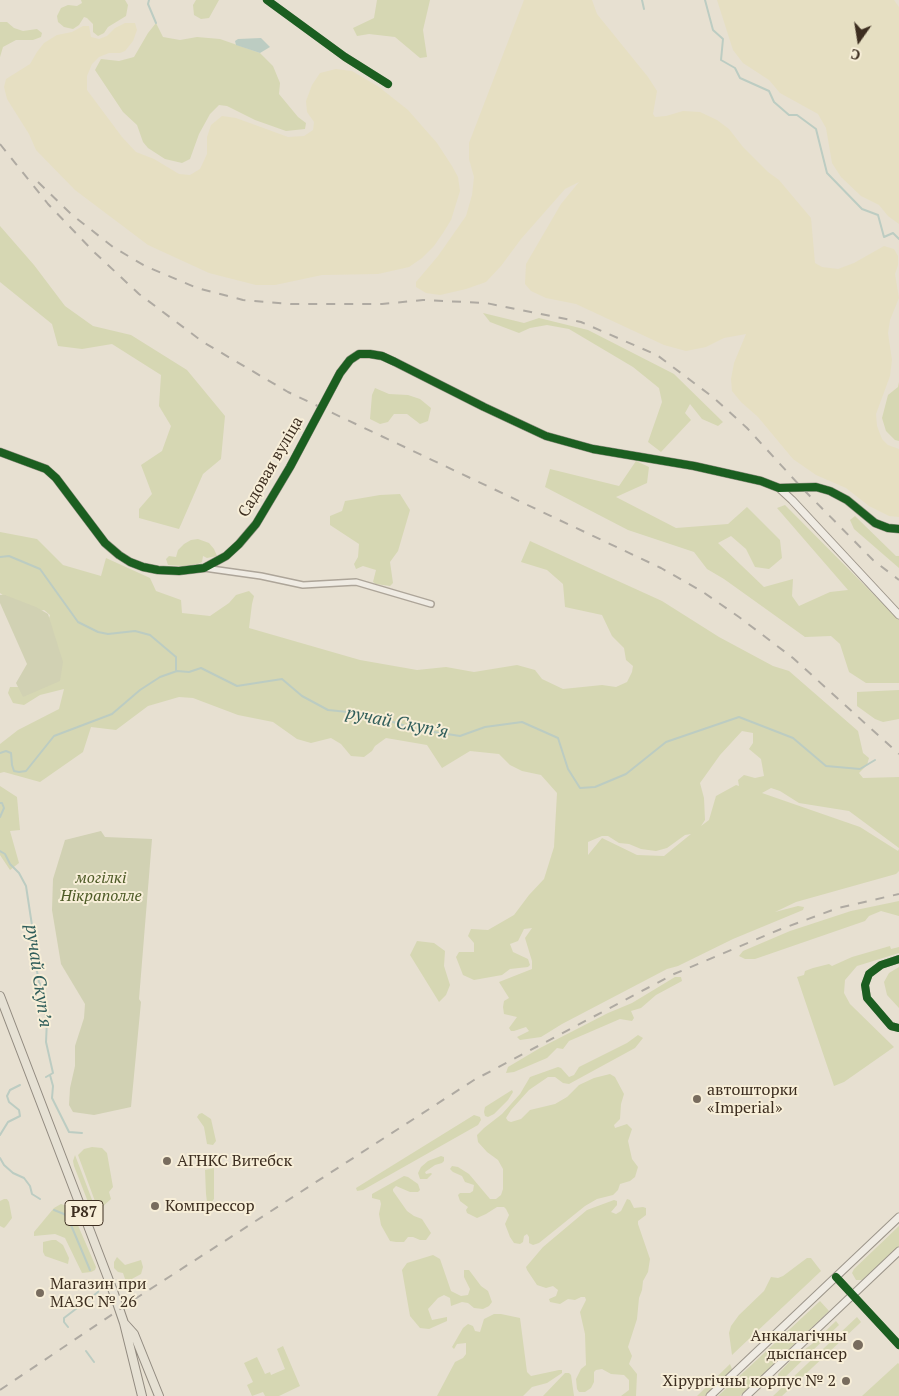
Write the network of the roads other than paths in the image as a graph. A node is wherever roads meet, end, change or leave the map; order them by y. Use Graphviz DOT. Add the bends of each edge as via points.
graph roads {
  1 [pos="267,0"];
  2 [pos="388,84"];
  3 [pos="0,452"];
  4 [pos="778,488"];
  5 [pos="899,529"];
  6 [pos="204,568"];
  7 [pos="431,604"];
  8 [pos="899,615"];
  9 [pos="899,959"];
  10 [pos="0,996"];
  11 [pos="899,1028"];
  12 [pos="899,1218"];
  13 [pos="899,1252"];
  14 [pos="836,1277"];
  15 [pos="852,1296"];
  16 [pos="130,1335"];
  17 [pos="899,1345"];
  18 [pos="142,1396"];
  19 [pos="159,1396"];
  20 [pos="710,1396"];
  21 [pos="746,1396"];
  1 -- 2 [label="street"];
  3 -- 6 [label="street, Садовая вуліца" via="46,469 66,490 105,543 130,562 158,570"];
  4 -- 5 [label="street" via="830,491 848,500 875,523"];
  4 -- 6 [label="street, Садовая вуліца" via="761,481 593,449 546,436 382,356 359,354 340,373 256,524 226,556"];
  4 -- 8 [label="street"];
  6 -- 7 [label="street, Садовая вуліца" via="303,585 356,582"];
  9 -- 11 [label="street" via="881,965 869,974 865,985 867,998 892,1026"];
  10 -- 16 [label="main road, Р87"];
  12 -- 14 [label="street"];
  13 -- 15 [label="street"];
  14 -- 15 [label="street"];
  14 -- 20 [label="street"];
  15 -- 17 [label="street"];
  15 -- 21 [label="street"];
  16 -- 18 [label="main road, Р87"];
  16 -- 19 [label="main road, Р87"];
}
